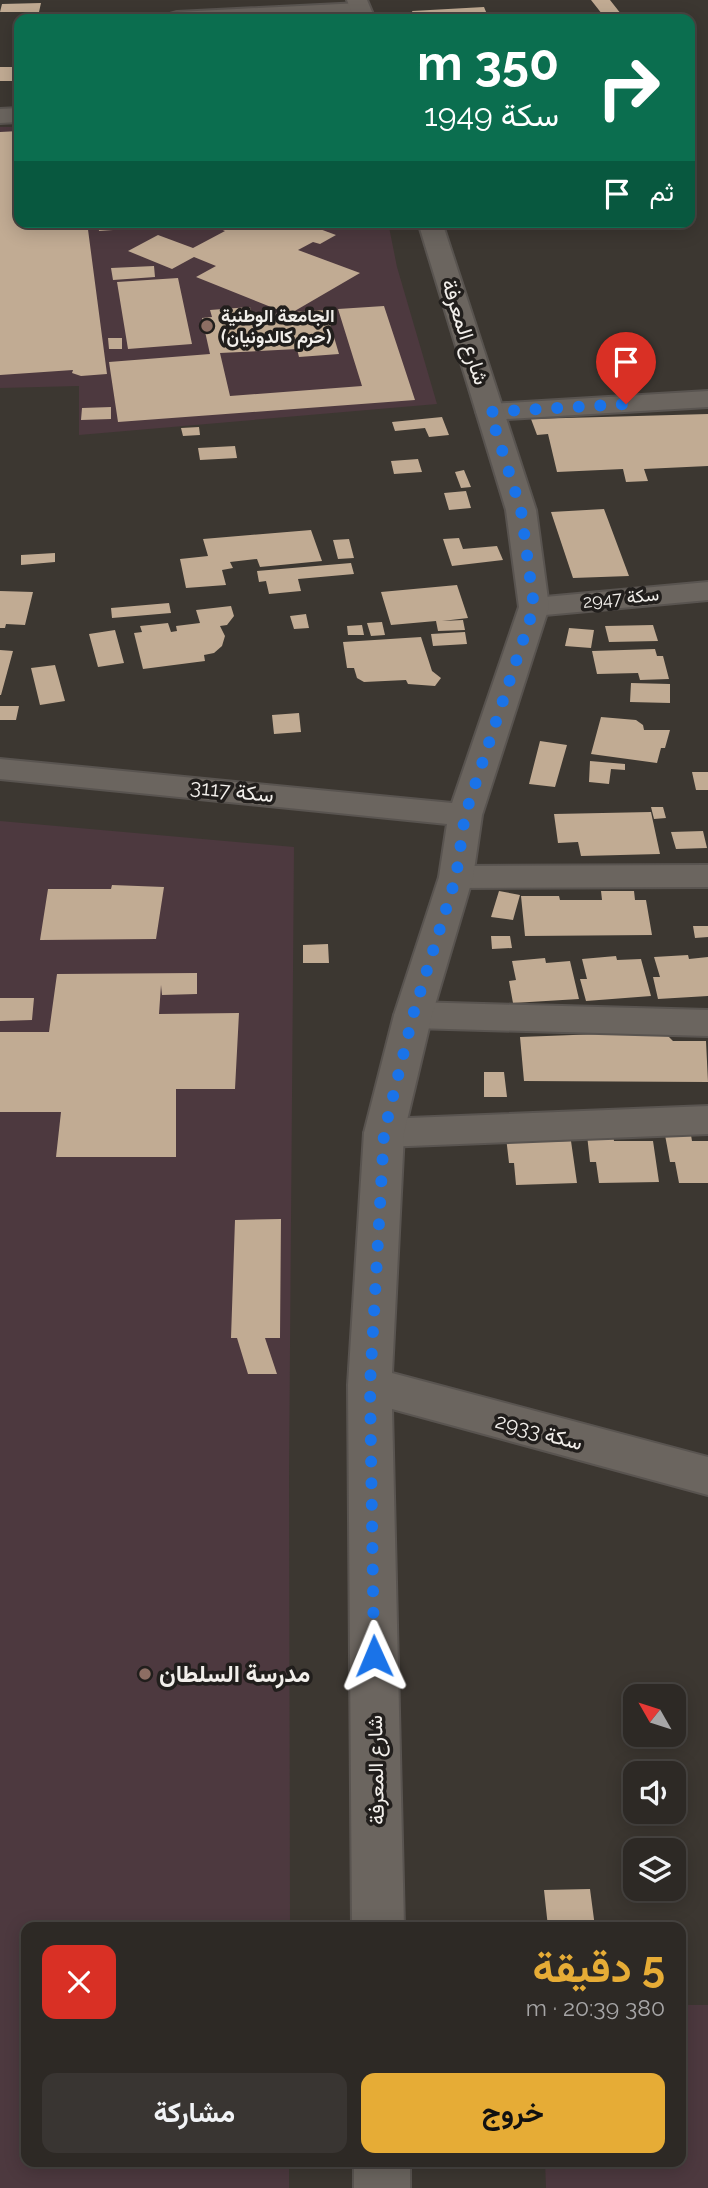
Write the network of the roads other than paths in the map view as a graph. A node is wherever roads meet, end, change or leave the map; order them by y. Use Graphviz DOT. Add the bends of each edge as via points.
graph roads {
  1 [pos="360,9"];
  2 [pos="176,12"];
  3 [pos="432,228"];
  4 [pos="708,399"];
  5 [pos="490,412"];
  6 [pos="708,591"];
  7 [pos="534,607"];
  8 [pos="0,769"];
  9 [pos="465,815"];
  10 [pos="708,876"];
  11 [pos="456,877"];
  12 [pos="413,1015"];
  13 [pos="708,1023"];
  14 [pos="708,1120"];
  15 [pos="384,1133"];
  16 [pos="370,1385"];
  17 [pos="708,1476"];
  18 [pos="378,1922"];
  19 [pos="382,2167"];
  20 [pos="382,2188"];
  1 -- 2 [label="street"];
  3 -- 5 [label="street, شارع المعرفة"];
  4 -- 5 [label="street"];
  5 -- 7 [label="street, شارع المعرفة" via="521,510"];
  6 -- 7 [label="street, سكة 2947"];
  7 -- 9 [label="street, شارع المعرفة"];
  8 -- 9 [label="street, سكة 3117"];
  9 -- 11 [label="street, شارع المعرفة"];
  10 -- 11 [label="street"];
  11 -- 12 [label="street, شارع المعرفة"];
  12 -- 13 [label="street"];
  12 -- 15 [label="street, شارع المعرفة"];
  14 -- 15 [label="street"];
  15 -- 16 [label="street, شارع المعرفة"];
  16 -- 17 [label="street, سكة 2933"];
  16 -- 18 [label="street, شارع المعرفة"];
  19 -- 20 [label="street"];
}
